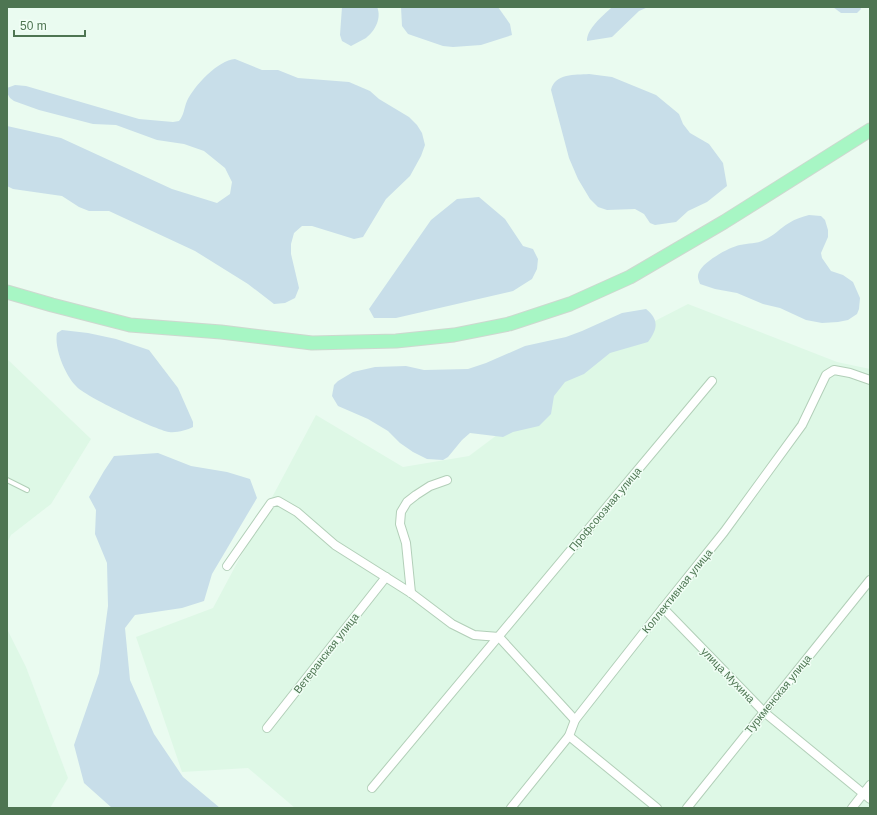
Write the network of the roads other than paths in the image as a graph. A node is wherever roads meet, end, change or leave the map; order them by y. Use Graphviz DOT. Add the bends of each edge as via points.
graph roads {
  1 [pos="870,130"];
  2 [pos="7,292"];
  3 [pos="870,380"];
  4 [pos="712,381"];
  5 [pos="7,480"];
  6 [pos="447,480"];
  7 [pos="27,490"];
  8 [pos="227,566"];
  9 [pos="386,577"];
  10 [pos="870,580"];
  11 [pos="411,593"];
  12 [pos="662,608"];
  13 [pos="499,637"];
  14 [pos="764,712"];
  15 [pos="575,720"];
  16 [pos="267,728"];
  17 [pos="569,736"];
  18 [pos="870,785"];
  19 [pos="372,788"];
  20 [pos="863,794"];
  21 [pos="870,799"];
  22 [pos="511,808"];
  23 [pos="657,808"];
  24 [pos="686,808"];
  25 [pos="852,808"];
  1 -- 2 [label="main road" via="724,222 630,277 570,304 509,324 454,335 396,341 312,343 130,325"];
  3 -- 12 [label="street, Коллективная улица" via="834,370 826,376 802,425 724,532"];
  4 -- 13 [label="street, Профсоюзная улица"];
  5 -- 7 [label="lane"];
  6 -- 11 [label="street" via="430,486 416,495 407,502 401,512 400,524 406,543"];
  8 -- 9 [label="street" via="272,503 278,501 297,512 335,544"];
  9 -- 11 [label="street"];
  9 -- 16 [label="street, Ветеранская улица"];
  10 -- 14 [label="street, Туркменская улица"];
  11 -- 13 [label="street" via="452,624 474,635"];
  12 -- 14 [label="street, улица Мухина"];
  12 -- 15 [label="street, Коллективная улица"];
  13 -- 15 [label="street"];
  13 -- 19 [label="street, Профсоюзная улица"];
  14 -- 20 [label="street, улица Мухина"];
  14 -- 24 [label="street, Туркменская улица"];
  15 -- 17 [label="street, Коллективная улица"];
  17 -- 22 [label="street, Коллективная улица"];
  17 -- 23 [label="street"];
  18 -- 20 [label="street"];
  20 -- 21 [label="street, улица Мухина"];
  20 -- 25 [label="street"];
}
